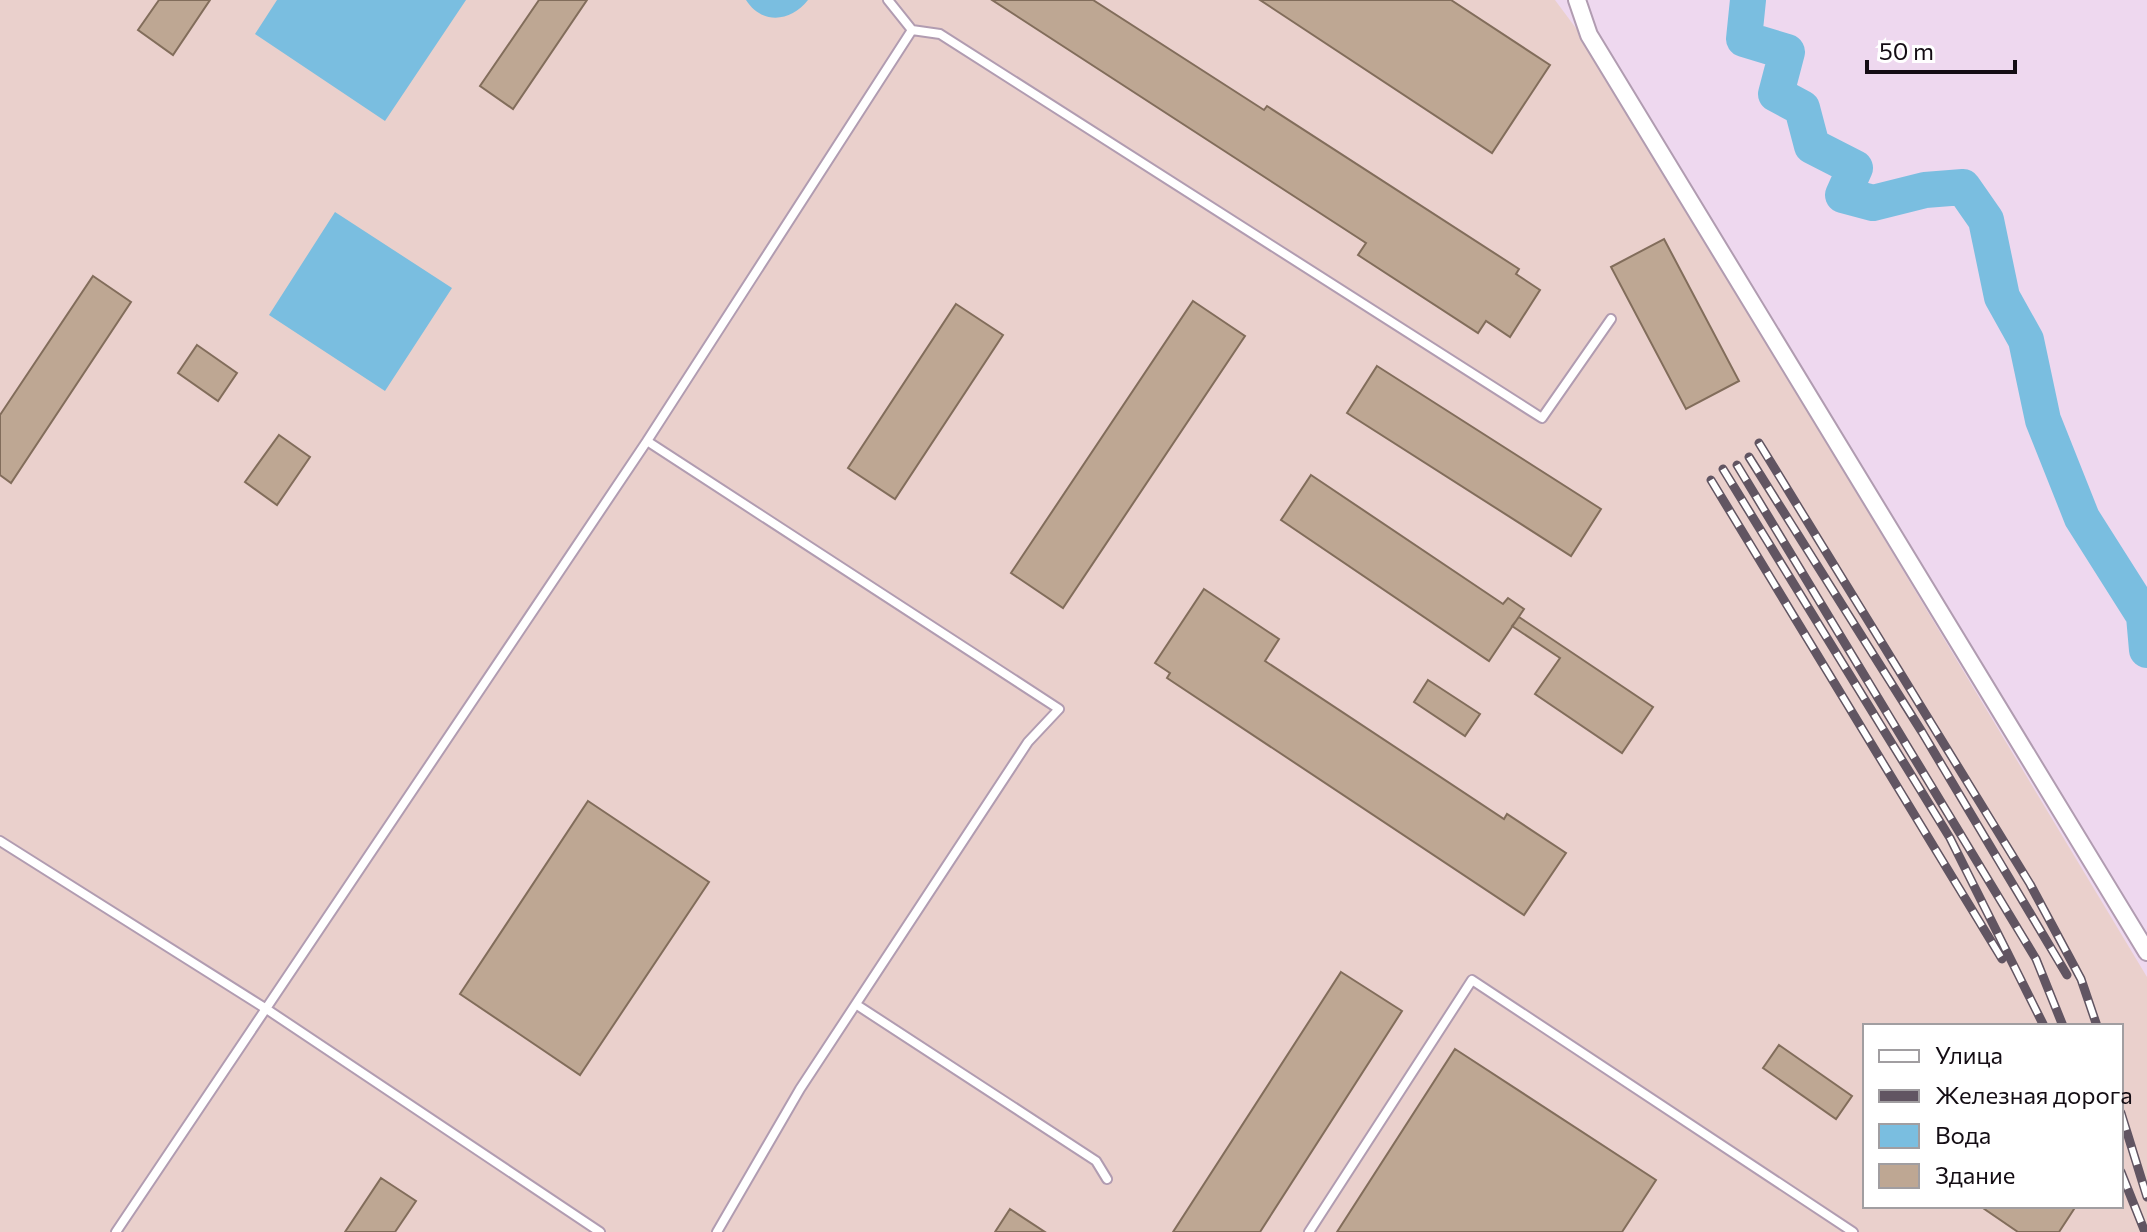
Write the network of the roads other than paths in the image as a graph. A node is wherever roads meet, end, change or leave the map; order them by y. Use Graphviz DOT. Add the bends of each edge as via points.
graph roads {
  1 [pos="888,0"];
  2 [pos="1577,0"];
  3 [pos="912,30"];
  4 [pos="1611,319"];
  5 [pos="647,441"];
  6 [pos="0,841"];
  7 [pos="2147,952"];
  8 [pos="857,1005"];
  9 [pos="268,1010"];
  10 [pos="1107,1179"];
  11 [pos="116,1232"];
  12 [pos="600,1232"];
  13 [pos="717,1232"];
  14 [pos="1309,1232"];
  15 [pos="1853,1232"];
  1 -- 3 [label="lane"];
  2 -- 7 [label="street" via="1589,35"];
  3 -- 4 [label="lane" via="940,34 1542,418"];
  3 -- 5 [label="lane"];
  5 -- 8 [label="lane" via="1059,709 1028,742"];
  5 -- 9 [label="lane"];
  6 -- 9 [label="lane"];
  8 -- 10 [label="lane" via="1096,1161"];
  8 -- 13 [label="lane" via="800,1089"];
  9 -- 11 [label="lane"];
  9 -- 12 [label="lane"];
  14 -- 15 [label="lane" via="1472,980"];
}
